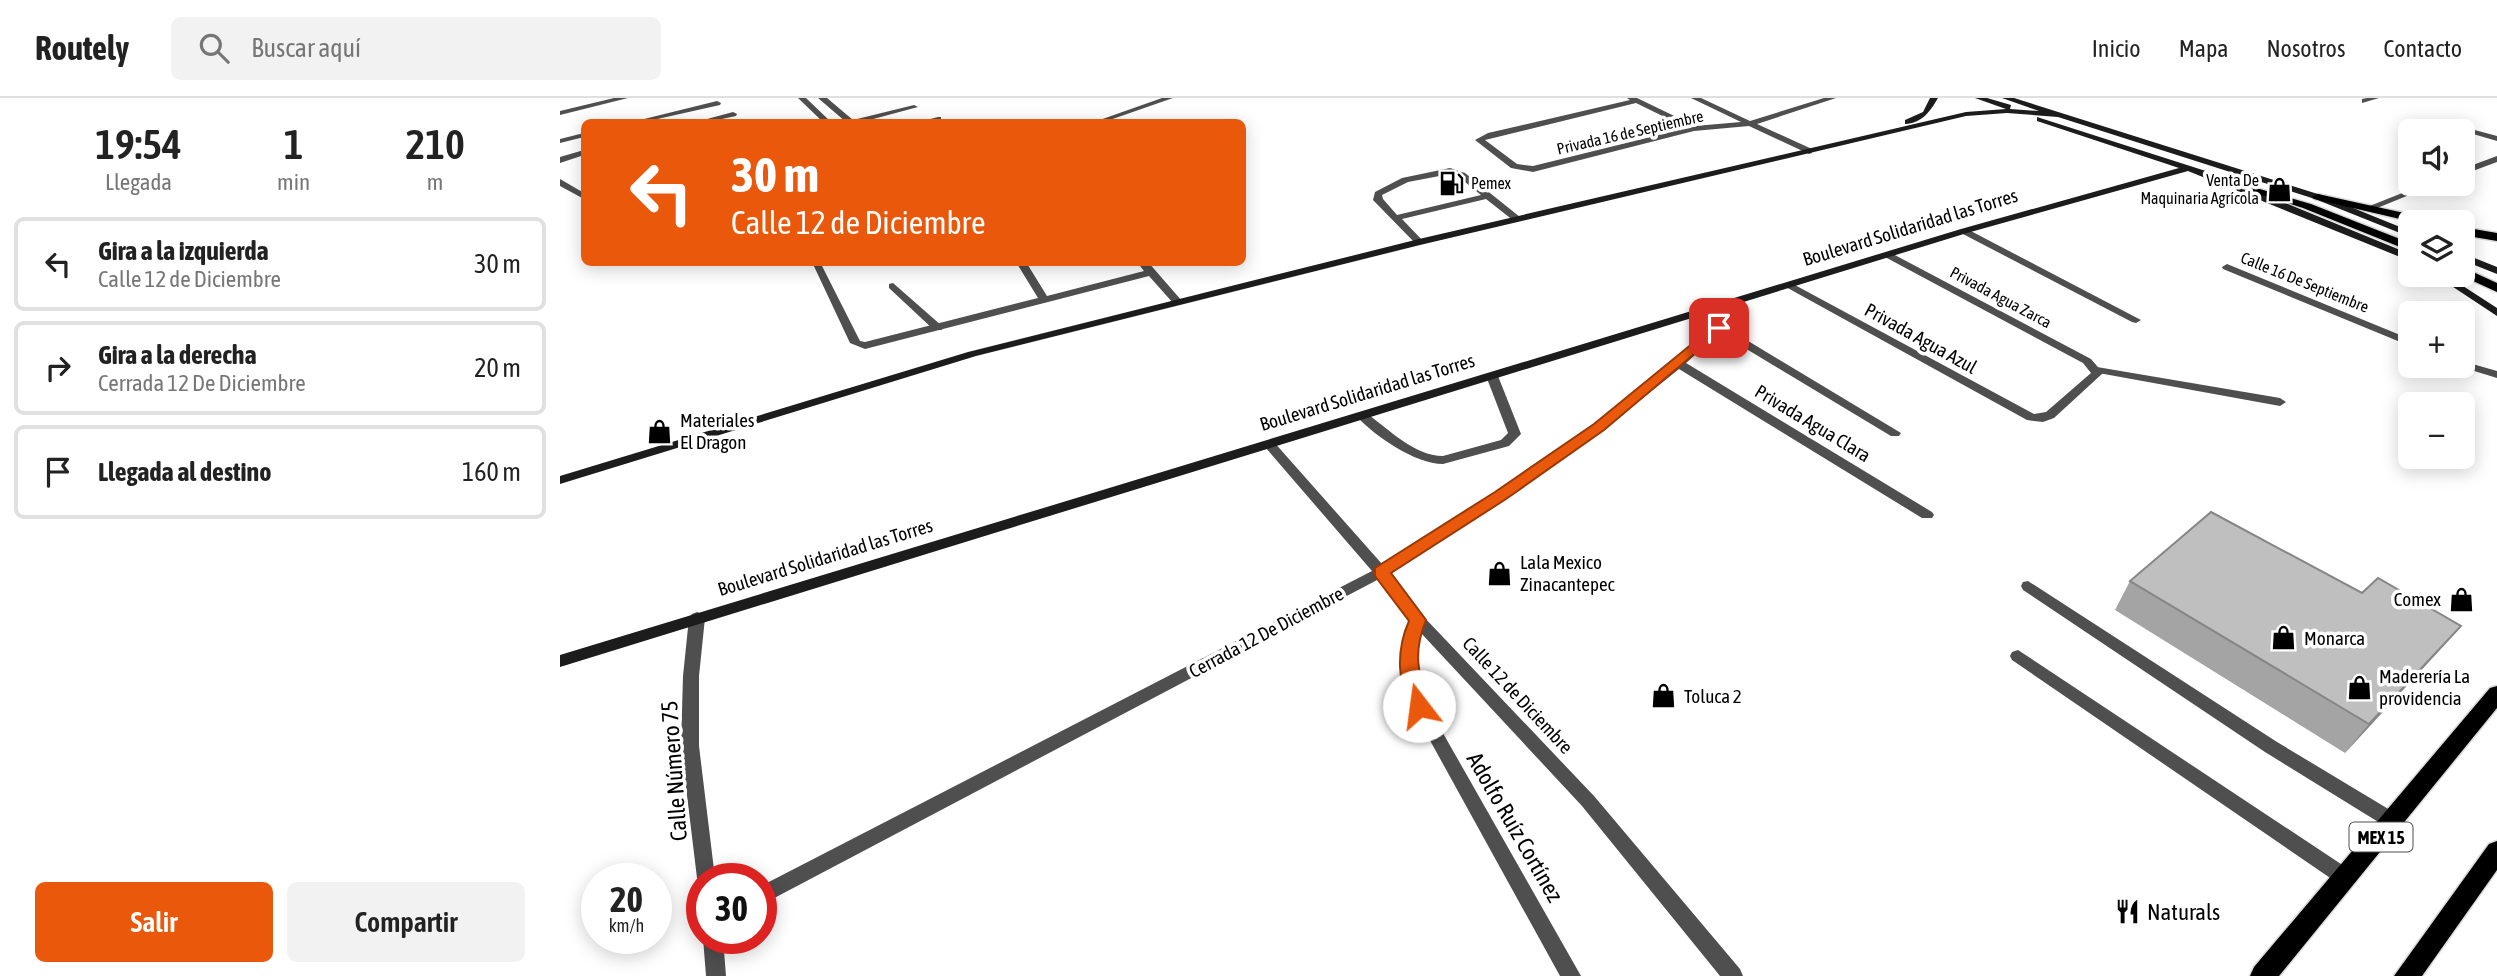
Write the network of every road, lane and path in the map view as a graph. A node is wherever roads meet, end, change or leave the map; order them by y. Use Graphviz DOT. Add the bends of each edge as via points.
graph roads {
  1 [pos="624,98"];
  2 [pos="1169,98"];
  3 [pos="1695,98"];
  4 [pos="1832,98"];
  5 [pos="1934,98"];
  6 [pos="1979,98"];
  7 [pos="2006,98"];
  8 [pos="2375,98"];
  9 [pos="826,99"];
  10 [pos="1634,99"];
  11 [pos="1157,100"];
  12 [pos="805,101"];
  13 [pos="2365,101"];
  14 [pos="717,103"];
  15 [pos="914,107"];
  16 [pos="2022,112"];
  17 [pos="560,113"];
  18 [pos="733,114"];
  19 [pos="2062,115"];
  20 [pos="649,119"];
  21 [pos="712,119"];
  22 [pos="824,119"];
  23 [pos="849,119"];
  24 [pos="864,119"];
  25 [pos="1106,119"];
  26 [pos="1747,124"];
  27 [pos="1694,129"];
  28 [pos="2475,132"];
  29 [pos="581,136"];
  30 [pos="1865,137"];
  31 [pos="2497,139"];
  32 [pos="560,141"];
  33 [pos="1809,151"];
  34 [pos="581,154"];
  35 [pos="2497,159"];
  36 [pos="560,160"];
  37 [pos="2475,167"];
  38 [pos="2188,168"];
  39 [pos="2208,174"];
  40 [pos="560,182"];
  41 [pos="581,186"];
  42 [pos="574,188"];
  43 [pos="581,194"];
  44 [pos="1486,196"];
  45 [pos="2401,196"];
  46 [pos="2318,198"];
  47 [pos="2367,209"];
  48 [pos="2398,216"];
  49 [pos="1395,218"];
  50 [pos="1517,219"];
  51 [pos="2398,229"];
  52 [pos="1964,231"];
  53 [pos="2475,233"];
  54 [pos="2497,237"];
  55 [pos="1419,242"];
  56 [pos="2398,242"];
  57 [pos="2398,253"];
  58 [pos="1888,255"];
  59 [pos="2475,262"];
  60 [pos="817,266"];
  61 [pos="1024,266"];
  62 [pos="1146,266"];
  63 [pos="2227,267"];
  64 [pos="2497,271"];
  65 [pos="1151,272"];
  66 [pos="2475,277"];
  67 [pos="893,286"];
  68 [pos="1789,286"];
  69 [pos="2458,287"];
  70 [pos="2497,288"];
  71 [pos="1045,300"];
  72 [pos="1177,301"];
  73 [pos="1727,306"];
  74 [pos="2497,313"];
  75 [pos="2136,320"];
  76 [pos="938,328"];
  77 [pos="1719,328"];
  78 [pos="2398,338"];
  79 [pos="1679,364"];
  80 [pos="2475,368"];
  81 [pos="2097,370"];
  82 [pos="2497,375"];
  83 [pos="1492,376"];
  84 [pos="2280,402"];
  85 [pos="1362,416"];
  86 [pos="1895,433"];
  87 [pos="1269,444"];
  88 [pos="560,480"];
  89 [pos="1927,515"];
  90 [pos="1381,572"];
  91 [pos="2028,586"];
  92 [pos="697,618"];
  93 [pos="1418,620"];
  94 [pos="2018,656"];
  95 [pos="560,661"];
  96 [pos="2497,694"];
  97 [pos="2394,822"];
  98 [pos="2497,851"];
  99 [pos="704,863"];
  100 [pos="2346,878"];
  101 [pos="777,887"];
  102 [pos="714,954"];
  103 [pos="716,976"];
  104 [pos="1571,976"];
  105 [pos="1733,976"];
  106 [pos="2263,976"];
  107 [pos="2407,976"];
  1 -- 17 [label="street"];
  2 -- 11 [label="street"];
  3 -- 26 [label="street"];
  4 -- 26 [label="street"];
  5 -- 30 [label="main road" via="1918,118"];
  6 -- 16 [label="main road"];
  7 -- 19 [label="main road"];
  8 -- 13 [label="street"];
  9 -- 12 [label="street"];
  9 -- 23 [label="street"];
  10 -- 27 [label="street"];
  10 -- 27 [label="street, Privada 16 de Septiembre" via="1479,140 1519,168 1542,167"];
  11 -- 25 [label="street"];
  12 -- 22 [label="street"];
  14 -- 20 [label="street"];
  15 -- 24 [label="street"];
  16 -- 19 [label="main road"];
  16 -- 30 [label="main road" via="1966,114"];
  16 -- 38 [label="main road"];
  18 -- 21 [label="street"];
  19 -- 46 [label="main road"];
  26 -- 27 [label="street, Privada 16 de Septiembre"];
  26 -- 33 [label="street"];
  28 -- 31 [label="street"];
  29 -- 32 [label="street"];
  30 -- 33 [label="main road"];
  33 -- 50 [label="main road"];
  34 -- 36 [label="street"];
  35 -- 37 [label="street"];
  38 -- 39 [label="main road"];
  38 -- 52 [label="main road, Boulevard Solidaridad las Torres"];
  39 -- 56 [label="main road"];
  39 -- 57 [label="main road"];
  40 -- 42 [label="street"];
  41 -- 42 [label="street"];
  42 -- 43 [label="street"];
  44 -- 49 [label="street"];
  44 -- 49 [label="street" via="1458,173 1442,171 1417,177 1378,194"];
  44 -- 50 [label="street"];
  45 -- 47 [label="street"];
  46 -- 47 [label="main road"];
  46 -- 51 [label="main road"];
  47 -- 48 [label="main road"];
  49 -- 55 [label="street"];
  50 -- 55 [label="main road"];
  52 -- 58 [label="main road, Boulevard Solidaridad las Torres"];
  52 -- 75 [label="street"];
  53 -- 54 [label="main road"];
  55 -- 72 [label="main road"];
  58 -- 68 [label="main road, Boulevard Solidaridad las Torres"];
  58 -- 81 [label="street, Privada Agua Zarca"];
  59 -- 64 [label="main road"];
  60 -- 76 [label="street" via="856,343 865,346"];
  61 -- 71 [label="street"];
  62 -- 65 [label="street"];
  63 -- 78 [label="street, Calle 16 De Septiembre"];
  65 -- 71 [label="street"];
  65 -- 72 [label="street"];
  66 -- 70 [label="main road"];
  67 -- 76 [label="street"];
  68 -- 73 [label="main road, Boulevard Solidaridad las Torres"];
  68 -- 81 [label="street, Privada Agua Azul" via="2038,418 2050,415"];
  69 -- 74 [label="main road"];
  71 -- 76 [label="street"];
  72 -- 88 [label="main road" via="972,354"];
  73 -- 77 [label="street, Cerrada 12 De Diciembre"];
  73 -- 83 [label="main road, Boulevard Solidaridad las Torres"];
  77 -- 79 [label="street, Cerrada 12 De Diciembre"];
  77 -- 86 [label="street"];
  79 -- 89 [label="street, Privada Agua Clara"];
  79 -- 90 [label="street, Cerrada 12 De Diciembre" via="1599,427"];
  80 -- 82 [label="street"];
  81 -- 84 [label="street"];
  83 -- 85 [label="main road, Boulevard Solidaridad las Torres"];
  83 -- 85 [label="street" via="1515,434 1504,443 1433,460 1416,455"];
  85 -- 87 [label="main road, Boulevard Solidaridad las Torres"];
  87 -- 90 [label="street, Calle 12 de Diciembre"];
  87 -- 92 [label="main road, Boulevard Solidaridad las Torres"];
  90 -- 93 [label="street, Calle 12 de Diciembre"];
  90 -- 101 [label="street, Cerrada 12 De Diciembre"];
  91 -- 97 [label="street" via="2271,747"];
  92 -- 95 [label="main road, Boulevard Solidaridad las Torres"];
  92 -- 99 [label="street, Calle Número 75" via="690,746"];
  93 -- 104 [label="street, Adolfo Ruíz Cortínez" via="1409,642 1408,665 1419,706"];
  93 -- 105 [label="street, Calle 12 de Diciembre" via="1588,801"];
  94 -- 100 [label="street"];
  96 -- 97 [label="main road, MEX 15"];
  97 -- 100 [label="main road, MEX 15"];
  98 -- 107 [label="main road"];
  100 -- 106 [label="main road, MEX 15"];
  102 -- 103 [label="street"];
}
